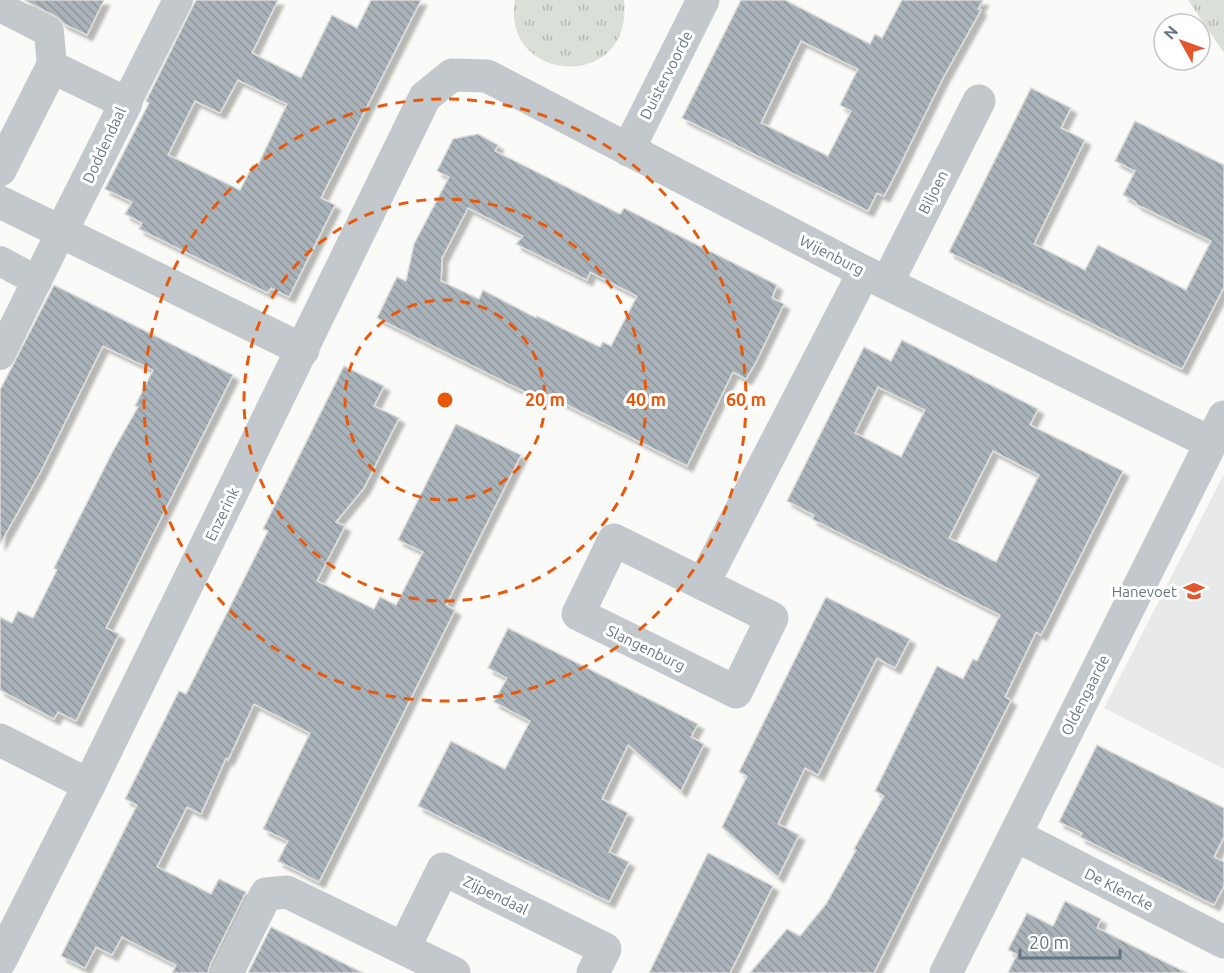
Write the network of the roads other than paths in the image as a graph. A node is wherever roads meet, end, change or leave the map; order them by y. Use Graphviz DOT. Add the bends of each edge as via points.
graph roads {
  1 [pos="178,0"];
  2 [pos="703,0"];
  3 [pos="0,7"];
  4 [pos="52,68"];
  5 [pos="452,75"];
  6 [pos="979,101"];
  7 [pos="126,103"];
  8 [pos="628,150"];
  9 [pos="0,170"];
  10 [pos="0,202"];
  11 [pos="61,232"];
  12 [pos="0,261"];
  13 [pos="876,277"];
  14 [pos="37,281"];
  15 [pos="303,350"];
  16 [pos="0,355"];
  17 [pos="1218,430"];
  18 [pos="703,584"];
  19 [pos="0,740"];
  20 [pos="89,785"];
  21 [pos="1015,836"];
  22 [pos="1224,942"];
  23 [pos="404,948"];
  24 [pos="0,961"];
  25 [pos="227,973"];
  26 [pos="454,973"];
  27 [pos="593,973"];
  28 [pos="946,973"];
  1 -- 7 [label="street"];
  2 -- 8 [label="street, Duistervoorde"];
  3 -- 4 [label="street" via="49,32"];
  4 -- 7 [label="street, Doddendaal"];
  4 -- 9 [label="street"];
  5 -- 8 [label="street, Wijenburg" via="487,76"];
  5 -- 15 [label="street, Enzerink" via="425,97"];
  6 -- 13 [label="street, Biljoen"];
  7 -- 11 [label="street, Doddendaal"];
  8 -- 13 [label="street, Wijenburg"];
  10 -- 11 [label="street"];
  11 -- 14 [label="street"];
  11 -- 15 [label="street"];
  12 -- 14 [label="street"];
  13 -- 17 [label="street, Wijenburg"];
  13 -- 18 [label="street"];
  14 -- 16 [label="street"];
  15 -- 20 [label="street, Enzerink"];
  17 -- 21 [label="street, Oldengaarde"];
  18 -- 18 [label="street, Slangenburg" via="614,540 578,614 736,692 772,618"];
  19 -- 20 [label="street"];
  20 -- 24 [label="street, Enzerink"];
  21 -- 22 [label="street, De Klencke"];
  21 -- 28 [label="street, Oldengaarde"];
  23 -- 25 [label="street" via="287,892 266,894"];
  23 -- 26 [label="street"];
  23 -- 27 [label="street, Zijpendaal" via="443,869 605,949"];
}
